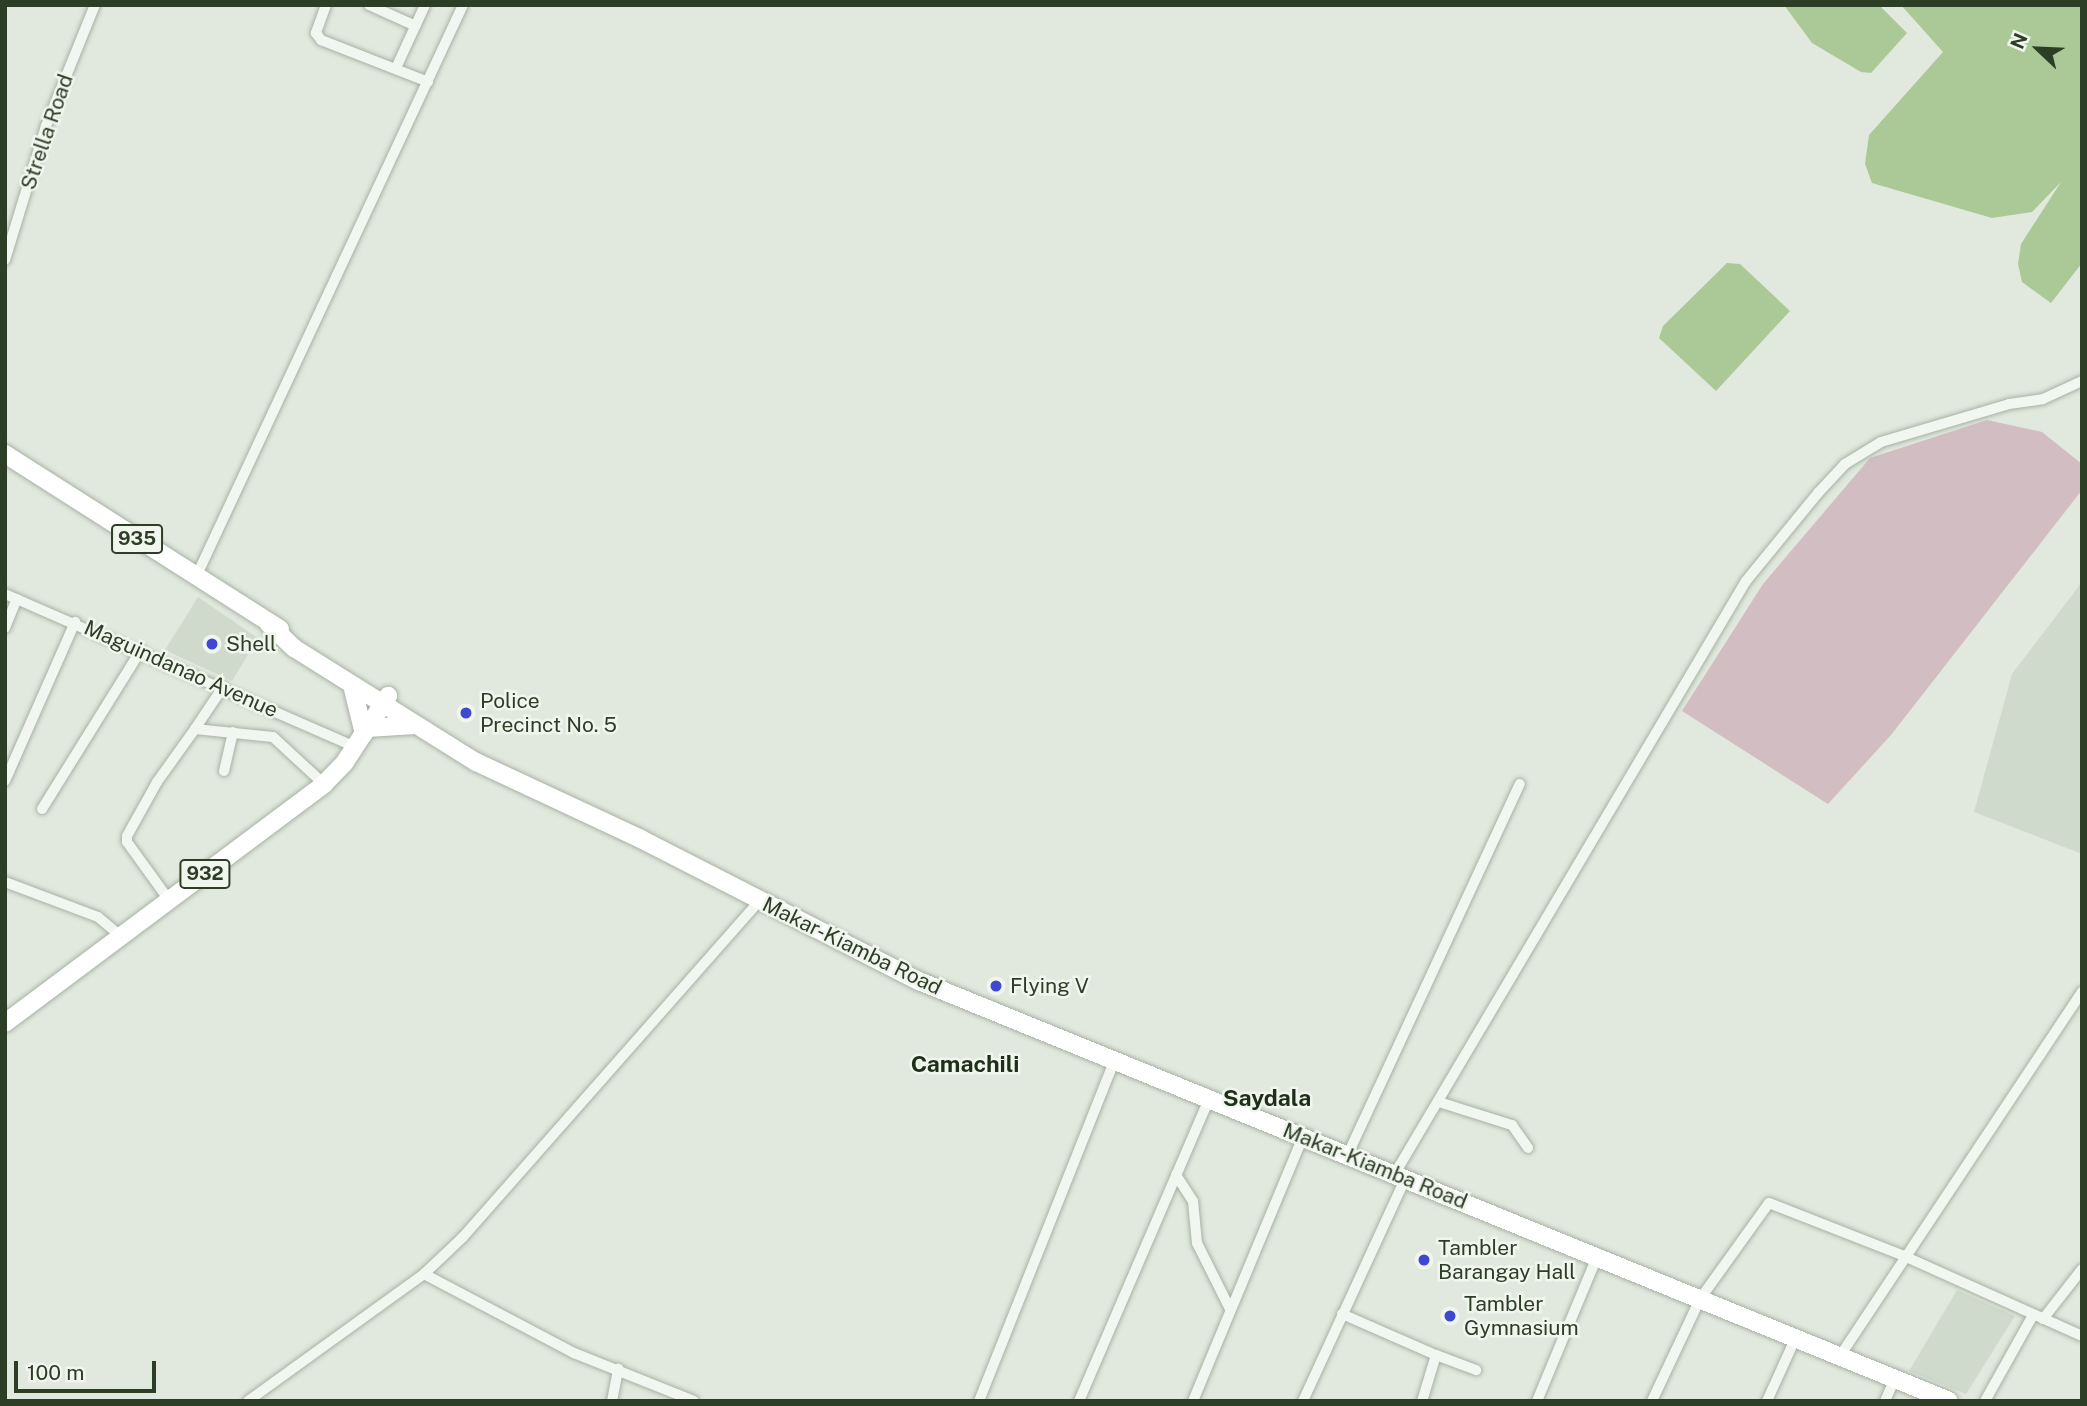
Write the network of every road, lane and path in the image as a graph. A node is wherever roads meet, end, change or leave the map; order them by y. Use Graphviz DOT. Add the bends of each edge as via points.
graph roads {
  1 [pos="95,5"];
  2 [pos="326,5"];
  3 [pos="369,5"];
  4 [pos="425,5"];
  5 [pos="463,5"];
  6 [pos="416,26"];
  7 [pos="396,68"];
  8 [pos="428,82"];
  9 [pos="5,260"];
  10 [pos="2082,381"];
  11 [pos="5,454"];
  12 [pos="196,578"];
  13 [pos="5,594"];
  14 [pos="17,599"];
  15 [pos="75,622"];
  16 [pos="269,624"];
  17 [pos="5,628"];
  18 [pos="141,650"];
  19 [pos="352,685"];
  20 [pos="223,687"];
  21 [pos="386,699"];
  22 [pos="415,725"];
  23 [pos="195,729"];
  24 [pos="233,732"];
  25 [pos="362,736"];
  26 [pos="11,753"];
  27 [pos="224,771"];
  28 [pos="5,781"];
  29 [pos="324,784"];
  30 [pos="1520,784"];
  31 [pos="542,792"];
  32 [pos="42,809"];
  33 [pos="5,882"];
  34 [pos="169,900"];
  35 [pos="759,901"];
  36 [pos="121,936"];
  37 [pos="2082,992"];
  38 [pos="5,1023"];
  39 [pos="1114,1061"];
  40 [pos="1209,1099"];
  41 [pos="1439,1102"];
  42 [pos="1303,1137"];
  43 [pos="1528,1148"];
  44 [pos="1348,1154"];
  45 [pos="1176,1175"];
  46 [pos="1400,1177"];
  47 [pos="1904,1256"];
  48 [pos="1597,1257"];
  49 [pos="2082,1269"];
  50 [pos="424,1274"];
  51 [pos="1700,1299"];
  52 [pos="1230,1309"];
  53 [pos="1342,1314"];
  54 [pos="2038,1317"];
  55 [pos="2082,1336"];
  56 [pos="1796,1337"];
  57 [pos="1436,1355"];
  58 [pos="1840,1356"];
  59 [pos="618,1369"];
  60 [pos="1476,1370"];
  61 [pos="1895,1379"];
  62 [pos="248,1401"];
  63 [pos="612,1401"];
  64 [pos="694,1401"];
  65 [pos="979,1401"];
  66 [pos="1079,1401"];
  67 [pos="1193,1401"];
  68 [pos="1303,1401"];
  69 [pos="1422,1401"];
  70 [pos="1537,1401"];
  71 [pos="1653,1401"];
  72 [pos="1767,1401"];
  73 [pos="1885,1401"];
  74 [pos="1949,1401"];
  75 [pos="1985,1401"];
  1 -- 9 [label="street, Strella Road" via="46,126"];
  2 -- 7 [label="street" via="318,37"];
  3 -- 6 [label="street"];
  4 -- 6 [label="street"];
  5 -- 8 [label="street"];
  6 -- 7 [label="street"];
  7 -- 8 [label="street"];
  8 -- 12 [label="street"];
  10 -- 41 [label="street" via="2043,398 1881,442 1845,464 1818,493 1746,581"];
  11 -- 12 [label="main road, Makar-Kiamba Road / 935"];
  12 -- 16 [label="main road, Makar-Kiamba Road / 935"];
  13 -- 14 [label="street, Maguindanao Avenue"];
  14 -- 15 [label="street, Maguindanao Avenue"];
  14 -- 17 [label="street"];
  15 -- 18 [label="street, Maguindanao Avenue"];
  15 -- 26 [label="street"];
  16 -- 19 [label="main road, Makar-Kiamba Road / 935" via="294,648"];
  16 -- 21 [label="main road, Makar-Kiamba Road / 935" via="299,638"];
  18 -- 20 [label="street, Maguindanao Avenue"];
  18 -- 32 [label="street"];
  19 -- 21 [label="main road, Makar-Kiamba Road / 935"];
  19 -- 25 [label="main road"];
  20 -- 23 [label="street"];
  20 -- 25 [label="street, Maguindanao Avenue"];
  21 -- 22 [label="main road, Makar-Kiamba Road / 935"];
  21 -- 25 [label="main road, 932"];
  21 -- 31 [label="main road, Makar-Kiamba Road / 935"];
  22 -- 25 [label="main road"];
  22 -- 31 [label="main road, Makar-Kiamba Road / 935" via="507,779"];
  23 -- 24 [label="street"];
  23 -- 34 [label="street" via="157,782 127,836"];
  24 -- 27 [label="street"];
  24 -- 29 [label="street" via="273,737"];
  25 -- 29 [label="main road, 932"];
  26 -- 28 [label="street"];
  29 -- 34 [label="main road, 932"];
  30 -- 44 [label="street"];
  31 -- 35 [label="main road, Makar-Kiamba Road / 935"];
  33 -- 36 [label="street" via="98,917"];
  34 -- 36 [label="main road, 932"];
  35 -- 39 [label="main road, Makar-Kiamba Road / 935" via="919,981"];
  35 -- 50 [label="street" via="463,1237"];
  36 -- 38 [label="main road, 932"];
  37 -- 47 [label="street"];
  39 -- 40 [label="main road, Makar-Kiamba Road / 935"];
  39 -- 65 [label="street"];
  40 -- 42 [label="main road, Makar-Kiamba Road / 935"];
  40 -- 45 [label="street"];
  41 -- 43 [label="street" via="1512,1125"];
  41 -- 46 [label="street"];
  42 -- 44 [label="main road, Makar-Kiamba Road / 935"];
  42 -- 52 [label="street"];
  44 -- 46 [label="main road, Makar-Kiamba Road / 935"];
  45 -- 52 [label="street" via="1193,1201 1198,1243"];
  45 -- 66 [label="street"];
  46 -- 48 [label="main road, Makar-Kiamba Road / 935"];
  46 -- 53 [label="street"];
  47 -- 51 [label="street" via="1769,1203"];
  47 -- 54 [label="street"];
  47 -- 58 [label="street"];
  48 -- 51 [label="main road, Makar-Kiamba Road / 935"];
  48 -- 70 [label="street"];
  49 -- 54 [label="street"];
  50 -- 59 [label="street" via="573,1353"];
  50 -- 62 [label="street"];
  51 -- 56 [label="main road, Makar-Kiamba Road / 935"];
  51 -- 71 [label="street"];
  52 -- 67 [label="street"];
  53 -- 57 [label="street"];
  53 -- 68 [label="street"];
  54 -- 55 [label="street"];
  54 -- 75 [label="street"];
  56 -- 58 [label="main road, Makar-Kiamba Road / 935"];
  56 -- 72 [label="street"];
  57 -- 60 [label="street"];
  57 -- 69 [label="street"];
  58 -- 61 [label="main road, Makar-Kiamba Road / 935"];
  59 -- 63 [label="street"];
  59 -- 64 [label="street"];
  61 -- 73 [label="street"];
  61 -- 74 [label="main road, Makar-Kiamba Road / 935"];
}
